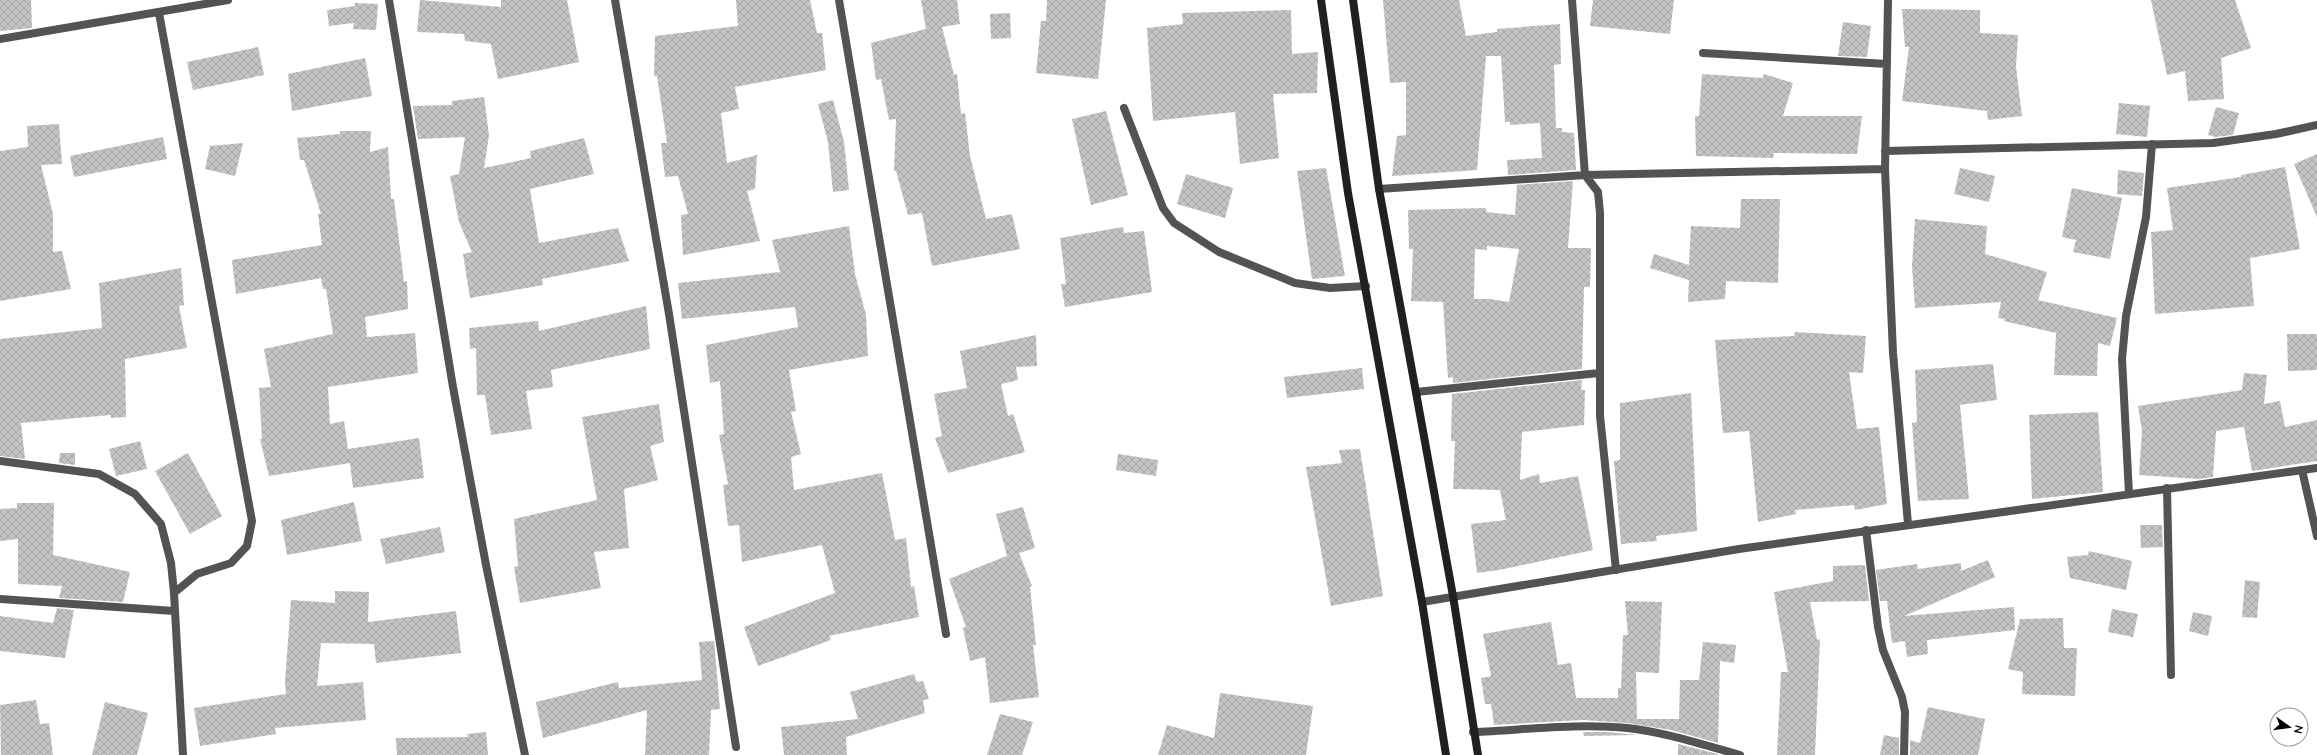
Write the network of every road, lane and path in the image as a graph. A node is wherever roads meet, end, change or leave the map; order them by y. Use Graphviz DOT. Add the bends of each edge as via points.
graph roads {
  1 [pos="228,0"];
  2 [pos="389,0"];
  3 [pos="615,0"];
  4 [pos="839,0"];
  5 [pos="1321,0"];
  6 [pos="1353,0"];
  7 [pos="1572,0"];
  8 [pos="1888,0"];
  9 [pos="159,13"];
  10 [pos="0,39"];
  11 [pos="1702,53"];
  12 [pos="1887,64"];
  13 [pos="1124,108"];
  14 [pos="2317,125"];
  15 [pos="2152,144"];
  16 [pos="1885,151"];
  17 [pos="1885,169"];
  18 [pos="1585,175"];
  19 [pos="1379,189"];
  20 [pos="1366,286"];
  21 [pos="1599,373"];
  22 [pos="1416,392"];
  23 [pos="0,461"];
  24 [pos="2317,468"];
  25 [pos="2302,470"];
  26 [pos="2167,488"];
  27 [pos="2128,494"];
  28 [pos="1908,524"];
  29 [pos="1866,530"];
  30 [pos="2317,536"];
  31 [pos="1616,570"];
  32 [pos="174,593"];
  33 [pos="1453,596"];
  34 [pos="0,599"];
  35 [pos="1422,602"];
  36 [pos="174,611"];
  37 [pos="946,634"];
  38 [pos="2171,675"];
  39 [pos="1474,732"];
  40 [pos="736,747"];
  41 [pos="183,755"];
  42 [pos="526,755"];
  43 [pos="1446,755"];
  44 [pos="1478,755"];
  45 [pos="1740,755"];
  46 [pos="1904,755"];
  1 -- 9 [label="street"];
  2 -- 42 [label="street" via="454,395"];
  3 -- 40 [label="street" via="671,322"];
  4 -- 37 [label="street"];
  5 -- 20 [label="main road" via="1348,192"];
  6 -- 19 [label="main road"];
  7 -- 18 [label="street"];
  8 -- 12 [label="street"];
  9 -- 10 [label="street"];
  9 -- 32 [label="street" via="252,521 247,546 231,563 197,574"];
  11 -- 12 [label="street"];
  12 -- 16 [label="street"];
  13 -- 20 [label="street" via="1163,208 1174,223 1219,252 1294,283 1330,288"];
  14 -- 15 [label="street" via="2213,143"];
  15 -- 16 [label="street"];
  15 -- 27 [label="street" via="2146,217 2126,316 2122,353"];
  16 -- 17 [label="street"];
  17 -- 18 [label="street"];
  17 -- 28 [label="street" via="1893,354"];
  18 -- 19 [label="street"];
  18 -- 21 [label="street" via="1598,192 1600,213"];
  19 -- 22 [label="main road"];
  20 -- 35 [label="main road"];
  21 -- 22 [label="street"];
  21 -- 31 [label="street" via="1600,416"];
  22 -- 33 [label="main road"];
  23 -- 32 [label="street" via="99,474 134,494 161,524 171,563"];
  24 -- 25 [label="street"];
  25 -- 26 [label="street"];
  25 -- 30 [label="street"];
  26 -- 27 [label="street"];
  26 -- 38 [label="street"];
  27 -- 28 [label="street"];
  28 -- 29 [label="street"];
  29 -- 31 [label="street"];
  29 -- 46 [label="street" via="1878,627 1883,650 1902,697"];
  31 -- 33 [label="street"];
  32 -- 36 [label="street"];
  33 -- 35 [label="street"];
  33 -- 39 [label="main road"];
  34 -- 36 [label="street"];
  35 -- 43 [label="main road"];
  36 -- 41 [label="street"];
  39 -- 44 [label="main road"];
  39 -- 45 [label="street" via="1627,728"];
}
